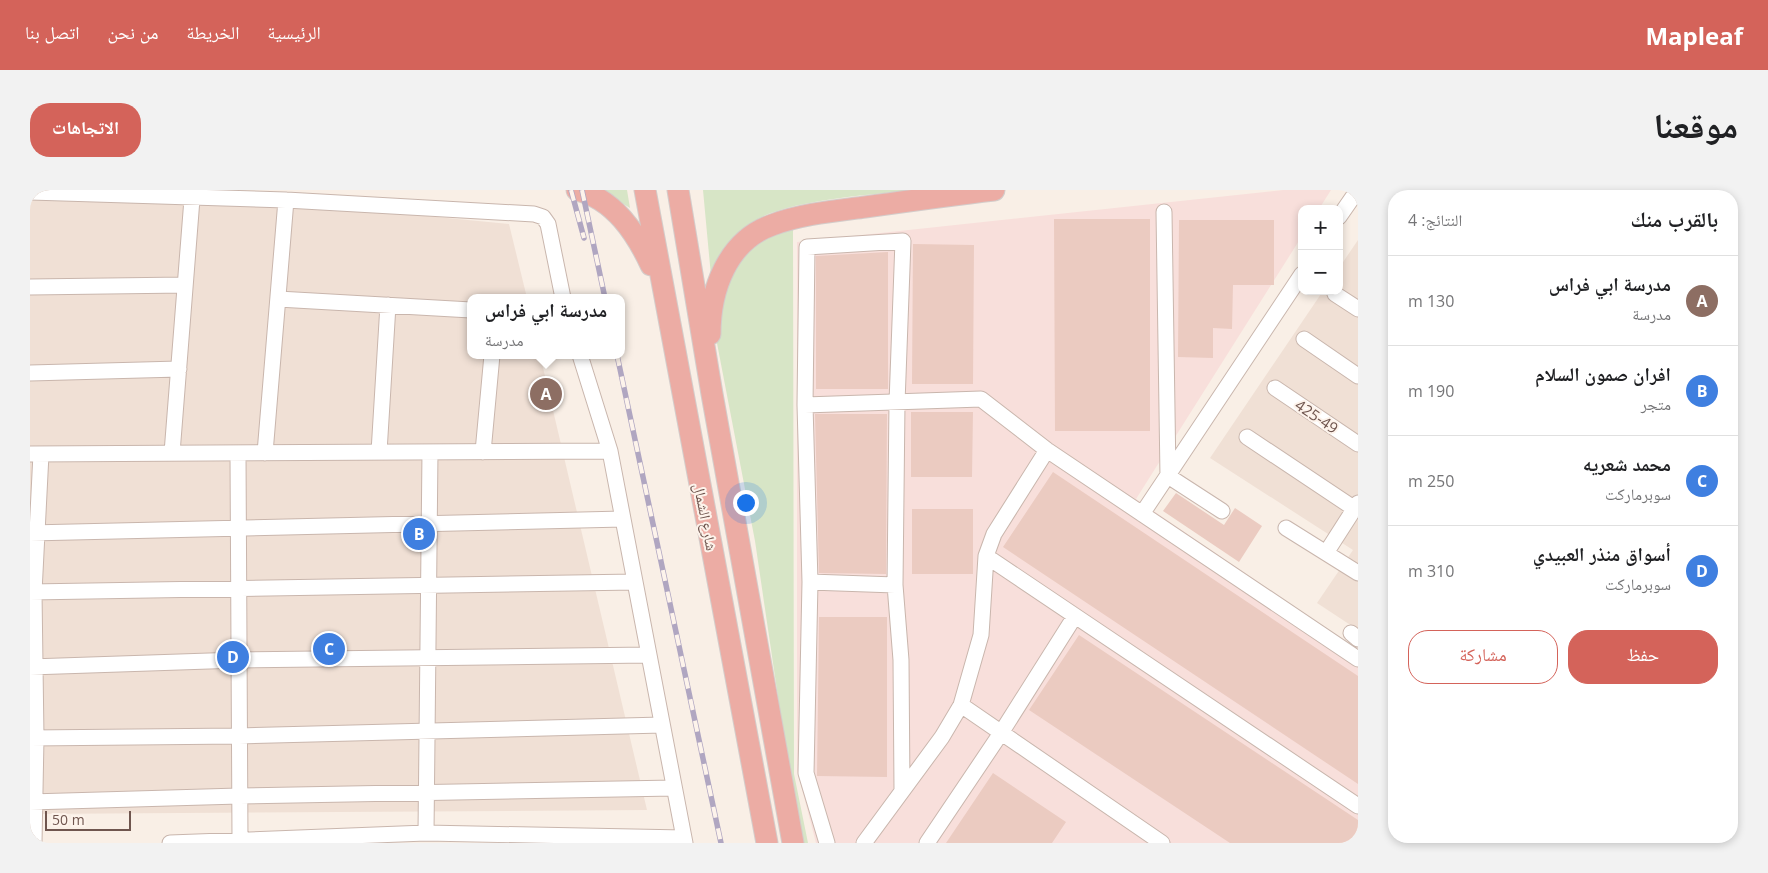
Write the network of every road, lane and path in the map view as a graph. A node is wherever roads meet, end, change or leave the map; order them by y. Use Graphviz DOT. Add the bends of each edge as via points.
graph roads {
  1 [pos="577,190"];
  2 [pos="645,190"];
  3 [pos="678,190"];
  4 [pos="994,190"];
  5 [pos="1357,191"];
  6 [pos="30,192"];
  7 [pos="192,198"];
  8 [pos="286,200"];
  9 [pos="1343,211"];
  10 [pos="1164,212"];
  11 [pos="1298,280"];
  12 [pos="185,285"];
  13 [pos="30,287"];
  14 [pos="563,294"];
  15 [pos="664,295"];
  16 [pos="1337,295"];
  17 [pos="278,299"];
  18 [pos="388,305"];
  19 [pos="1358,309"];
  20 [pos="467,310"];
  21 [pos="1304,339"];
  22 [pos="492,359"];
  23 [pos="581,359"];
  24 [pos="179,369"];
  25 [pos="30,372"];
  26 [pos="1358,376"];
  27 [pos="1275,388"];
  28 [pos="712,394"];
  29 [pos="897,403"];
  30 [pos="805,405"];
  31 [pos="1247,437"];
  32 [pos="1358,444"];
  33 [pos="1047,450"];
  34 [pos="610,451"];
  35 [pos="378,452"];
  36 [pos="430,452"];
  37 [pos="482,452"];
  38 [pos="172,453"];
  39 [pos="265,453"];
  40 [pos="36,454"];
  41 [pos="238,454"];
  42 [pos="1168,476"];
  43 [pos="1356,506"];
  44 [pos="1222,511"];
  45 [pos="1142,514"];
  46 [pos="623,519"];
  47 [pos="429,524"];
  48 [pos="238,528"];
  49 [pos="1286,528"];
  50 [pos="34,533"];
  51 [pos="1326,553"];
  52 [pos="986,556"];
  53 [pos="1358,573"];
  54 [pos="635,582"];
  55 [pos="810,582"];
  56 [pos="895,585"];
  57 [pos="428,586"];
  58 [pos="238,589"];
  59 [pos="32,592"];
  60 [pos="1075,616"];
  61 [pos="649,655"];
  62 [pos="428,658"];
  63 [pos="1358,659"];
  64 [pos="239,660"];
  65 [pos="32,667"];
  66 [pos="961,705"];
  67 [pos="662,725"];
  68 [pos="427,732"];
  69 [pos="1001,733"];
  70 [pos="239,736"];
  71 [pos="33,738"];
  72 [pos="674,788"];
  73 [pos="902,789"];
  74 [pos="427,793"];
  75 [pos="239,796"];
  76 [pos="32,802"];
  77 [pos="1358,806"];
  78 [pos="426,833"];
  79 [pos="240,840"];
  80 [pos="684,841"];
  81 [pos="866,842"];
  82 [pos="34,843"];
  83 [pos="170,843"];
  84 [pos="767,843"];
  85 [pos="793,843"];
  86 [pos="827,843"];
  87 [pos="927,843"];
  88 [pos="1162,843"];
  1 -- 15 [label="highway" via="605,204 625,221 643,248"];
  2 -- 15 [label="highway, شارع الشمال"];
  3 -- 28 [label="highway, شارع الشمال"];
  4 -- 28 [label="highway" via="814,214 772,224 754,235 732,256 715,290 710,316"];
  5 -- 9 [label="street"];
  6 -- 7 [label="street"];
  7 -- 8 [label="street"];
  7 -- 12 [label="street"];
  8 -- 14 [label="street" via="534,214 548,224"];
  8 -- 17 [label="street"];
  10 -- 42 [label="street"];
  11 -- 42 [label="street"];
  12 -- 13 [label="street"];
  12 -- 24 [label="street"];
  15 -- 84 [label="highway, شارع الشمال"];
  16 -- 19 [label="street"];
  17 -- 18 [label="street"];
  17 -- 39 [label="street"];
  18 -- 20 [label="street"];
  18 -- 35 [label="street"];
  21 -- 26 [label="street"];
  22 -- 37 [label="street"];
  23 -- 34 [label="street"];
  24 -- 25 [label="street"];
  24 -- 38 [label="street"];
  27 -- 32 [label="street, 425-49"];
  28 -- 85 [label="highway, شارع الشمال"];
  29 -- 30 [label="street"];
  29 -- 30 [label="street" via="903,241 807,247"];
  29 -- 33 [label="street" via="981,399"];
  29 -- 56 [label="street"];
  30 -- 55 [label="street"];
  31 -- 43 [label="street"];
  33 -- 45 [label="street"];
  33 -- 52 [label="street" via="994,534"];
  34 -- 37 [label="street"];
  34 -- 46 [label="street"];
  35 -- 36 [label="street"];
  35 -- 39 [label="street"];
  36 -- 37 [label="street"];
  36 -- 47 [label="street"];
  38 -- 40 [label="street"];
  38 -- 41 [label="street"];
  39 -- 41 [label="street"];
  40 -- 50 [label="street"];
  41 -- 48 [label="street"];
  42 -- 44 [label="street"];
  42 -- 45 [label="street"];
  43 -- 51 [label="street"];
  45 -- 63 [label="street"];
  46 -- 47 [label="street"];
  46 -- 54 [label="street"];
  47 -- 48 [label="street"];
  47 -- 57 [label="street"];
  48 -- 50 [label="street"];
  48 -- 58 [label="street"];
  49 -- 51 [label="street"];
  50 -- 59 [label="street"];
  51 -- 53 [label="street"];
  52 -- 60 [label="street"];
  52 -- 66 [label="street" via="981,635"];
  54 -- 57 [label="street"];
  54 -- 61 [label="street"];
  55 -- 56 [label="street"];
  55 -- 86 [label="street" via="806,773"];
  56 -- 73 [label="street" via="901,660"];
  57 -- 58 [label="street"];
  57 -- 62 [label="street"];
  58 -- 59 [label="street"];
  58 -- 64 [label="street"];
  59 -- 65 [label="street"];
  60 -- 69 [label="street"];
  60 -- 77 [label="street"];
  61 -- 62 [label="street"];
  61 -- 67 [label="street"];
  62 -- 64 [label="street"];
  62 -- 68 [label="street"];
  64 -- 65 [label="street"];
  64 -- 70 [label="street"];
  65 -- 71 [label="street"];
  66 -- 69 [label="street"];
  66 -- 73 [label="street" via="942,737"];
  67 -- 68 [label="street"];
  67 -- 72 [label="street"];
  68 -- 70 [label="street"];
  68 -- 74 [label="street"];
  69 -- 87 [label="street"];
  69 -- 88 [label="street"];
  70 -- 71 [label="street"];
  70 -- 75 [label="street"];
  71 -- 76 [label="street"];
  72 -- 74 [label="street"];
  72 -- 80 [label="street"];
  73 -- 81 [label="street"];
  74 -- 75 [label="street"];
  74 -- 78 [label="street"];
  75 -- 76 [label="street"];
  75 -- 79 [label="street"];
  76 -- 82 [label="street"];
  78 -- 79 [label="street"];
  78 -- 80 [label="street"];
  79 -- 83 [label="street"];
}
